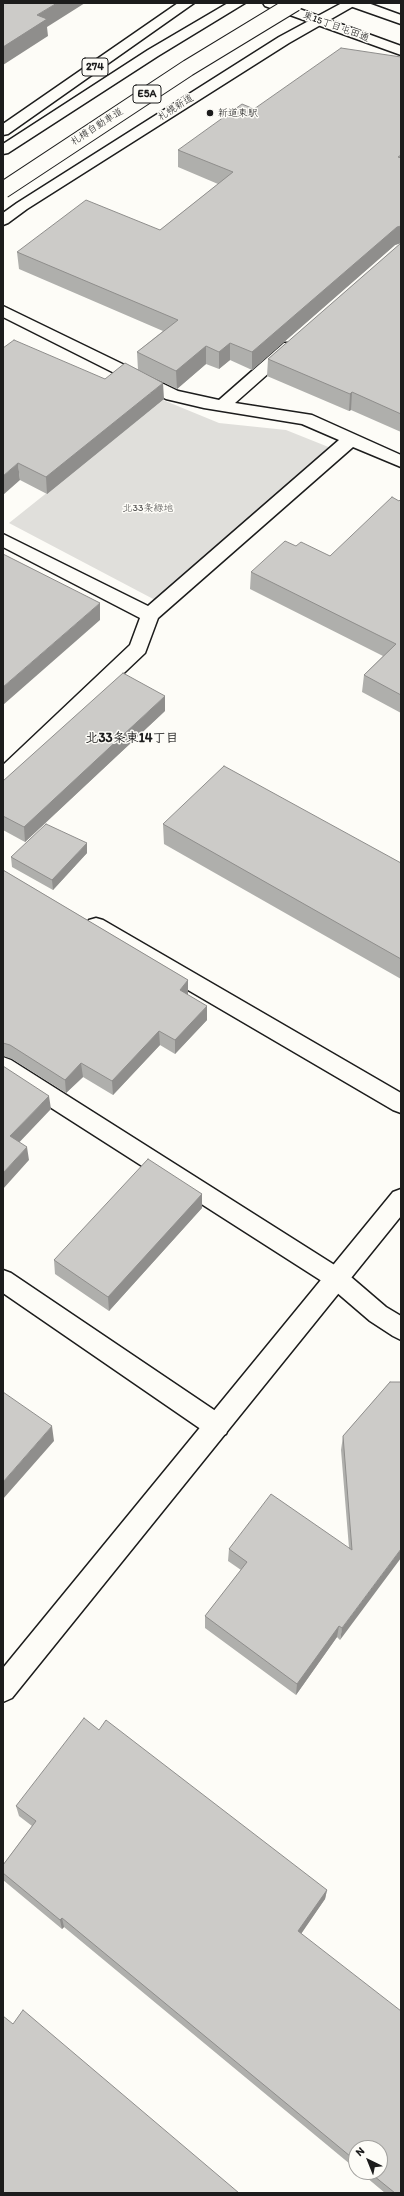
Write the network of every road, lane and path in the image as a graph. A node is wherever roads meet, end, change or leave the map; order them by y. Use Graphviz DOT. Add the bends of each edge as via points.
graph roads {
  1 [pos="187,3"];
  2 [pos="238,3"];
  3 [pos="270,3"];
  4 [pos="295,3"];
  5 [pos="353,3"];
  6 [pos="401,20"];
  7 [pos="318,21"];
  8 [pos="401,51"];
  9 [pos="3,131"];
  10 [pos="3,150"];
  11 [pos="3,190"];
  12 [pos="3,220"];
  13 [pos="3,311"];
  14 [pos="300,337"];
  15 [pos="223,405"];
  16 [pos="351,439"];
  17 [pos="401,462"];
  18 [pos="3,540"];
  19 [pos="150,615"];
  20 [pos="3,776"];
  21 [pos="78,916"];
  22 [pos="3,1066"];
  23 [pos="401,1104"];
  24 [pos="401,1199"];
  25 [pos="336,1278"];
  26 [pos="3,1280"];
  27 [pos="401,1329"];
  28 [pos="217,1426"];
  29 [pos="3,1689"];
  1 -- 9 [label="main road, 274"];
  2 -- 10 [label="main road, E5A" via="153,53"];
  3 -- 7 [label="main road, 東15丁目屯田通"];
  4 -- 11 [label="main road, 札樽自動車道 / E5A, bridge" via="188,68"];
  5 -- 6 [label="main road"];
  5 -- 7 [label="main road, 札幌新道"];
  7 -- 8 [label="main road, 東15丁目屯田通"];
  7 -- 12 [label="main road, 札幌新道" via="284,40"];
  13 -- 15 [label="main road" via="172,394 204,403"];
  14 -- 15 [label="main road"];
  15 -- 16 [label="main road" via="306,419"];
  16 -- 17 [label="main road"];
  16 -- 19 [label="main road"];
  18 -- 19 [label="main road"];
  19 -- 20 [label="main road" via="138,648"];
  21 -- 23 [label="main road"];
  22 -- 25 [label="main road"];
  24 -- 25 [label="main road"];
  25 -- 27 [label="main road" via="378,1314"];
  25 -- 28 [label="main road"];
  26 -- 28 [label="main road"];
  28 -- 29 [label="main road"];
}
